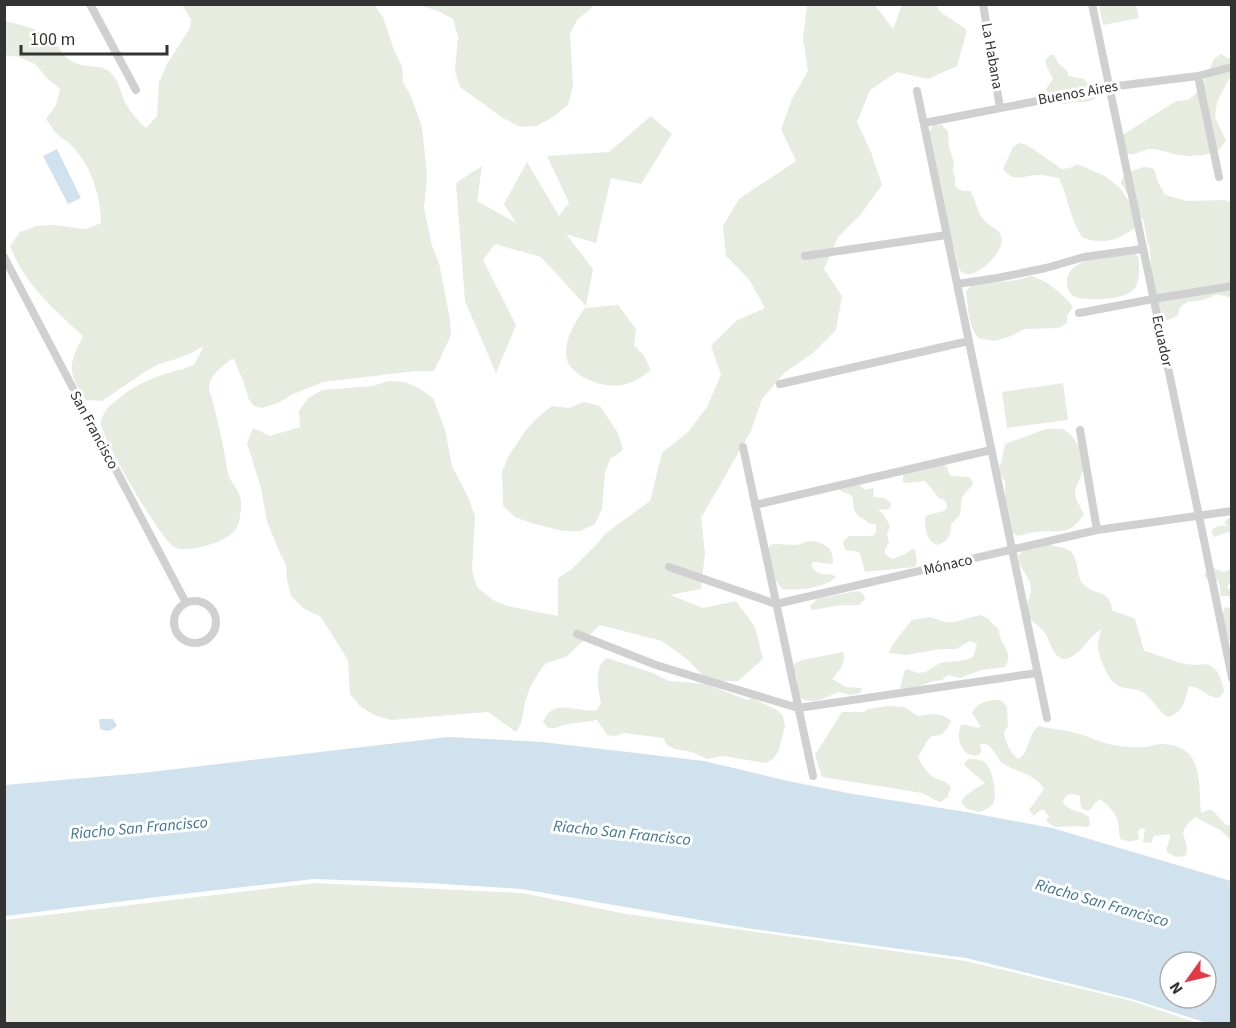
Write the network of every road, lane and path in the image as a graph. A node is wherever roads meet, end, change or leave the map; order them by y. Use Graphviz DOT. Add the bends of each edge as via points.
graph roads {
  1 [pos="90,4"];
  2 [pos="983,4"];
  3 [pos="1092,4"];
  4 [pos="1232,67"];
  5 [pos="1198,76"];
  6 [pos="1109,87"];
  7 [pos="136,90"];
  8 [pos="917,90"];
  9 [pos="1000,108"];
  10 [pos="924,123"];
  11 [pos="1219,177"];
  12 [pos="947,235"];
  13 [pos="1143,249"];
  14 [pos="805,256"];
  15 [pos="4,257"];
  16 [pos="957,284"];
  17 [pos="1232,286"];
  18 [pos="1153,299"];
  19 [pos="1079,313"];
  20 [pos="969,340"];
  21 [pos="780,384"];
  22 [pos="1080,430"];
  23 [pos="743,447"];
  24 [pos="991,450"];
  25 [pos="755,505"];
  26 [pos="1232,511"];
  27 [pos="1199,516"];
  28 [pos="1096,530"];
  29 [pos="1012,550"];
  30 [pos="669,567"];
  31 [pos="186,603"];
  32 [pos="776,604"];
  33 [pos="577,634"];
  34 [pos="1037,674"];
  35 [pos="1232,678"];
  36 [pos="798,708"];
  37 [pos="1047,718"];
  38 [pos="813,776"];
  1 -- 7 [label="street"];
  2 -- 9 [label="street, La Habana"];
  3 -- 6 [label="street, Ecuador"];
  4 -- 5 [label="street, Buenos Aires"];
  5 -- 6 [label="street, Buenos Aires"];
  5 -- 11 [label="street"];
  6 -- 9 [label="street, Buenos Aires"];
  6 -- 13 [label="street, Ecuador"];
  8 -- 10 [label="street"];
  9 -- 10 [label="street, Buenos Aires"];
  10 -- 12 [label="street"];
  12 -- 14 [label="street"];
  12 -- 16 [label="street"];
  13 -- 16 [label="street" via="1084,257"];
  13 -- 18 [label="street, Ecuador"];
  15 -- 31 [label="street, San Francisco"];
  16 -- 20 [label="street"];
  17 -- 18 [label="street"];
  18 -- 19 [label="street"];
  18 -- 27 [label="street, Ecuador"];
  20 -- 21 [label="street"];
  20 -- 24 [label="street"];
  22 -- 28 [label="street"];
  23 -- 25 [label="street"];
  24 -- 25 [label="street"];
  24 -- 29 [label="street"];
  25 -- 32 [label="street"];
  26 -- 27 [label="street, Mónaco"];
  27 -- 28 [label="street, Mónaco"];
  27 -- 35 [label="street, Ecuador"];
  28 -- 29 [label="street, Mónaco"];
  29 -- 32 [label="street, Mónaco"];
  29 -- 34 [label="street"];
  30 -- 32 [label="street"];
  31 -- 31 [label="street" via="174,618 178,635 191,642 206,640 215,630 213,610 200,601"];
  32 -- 36 [label="street"];
  33 -- 36 [label="street" via="656,665"];
  34 -- 36 [label="street"];
  34 -- 37 [label="street"];
  36 -- 38 [label="street"];
}
